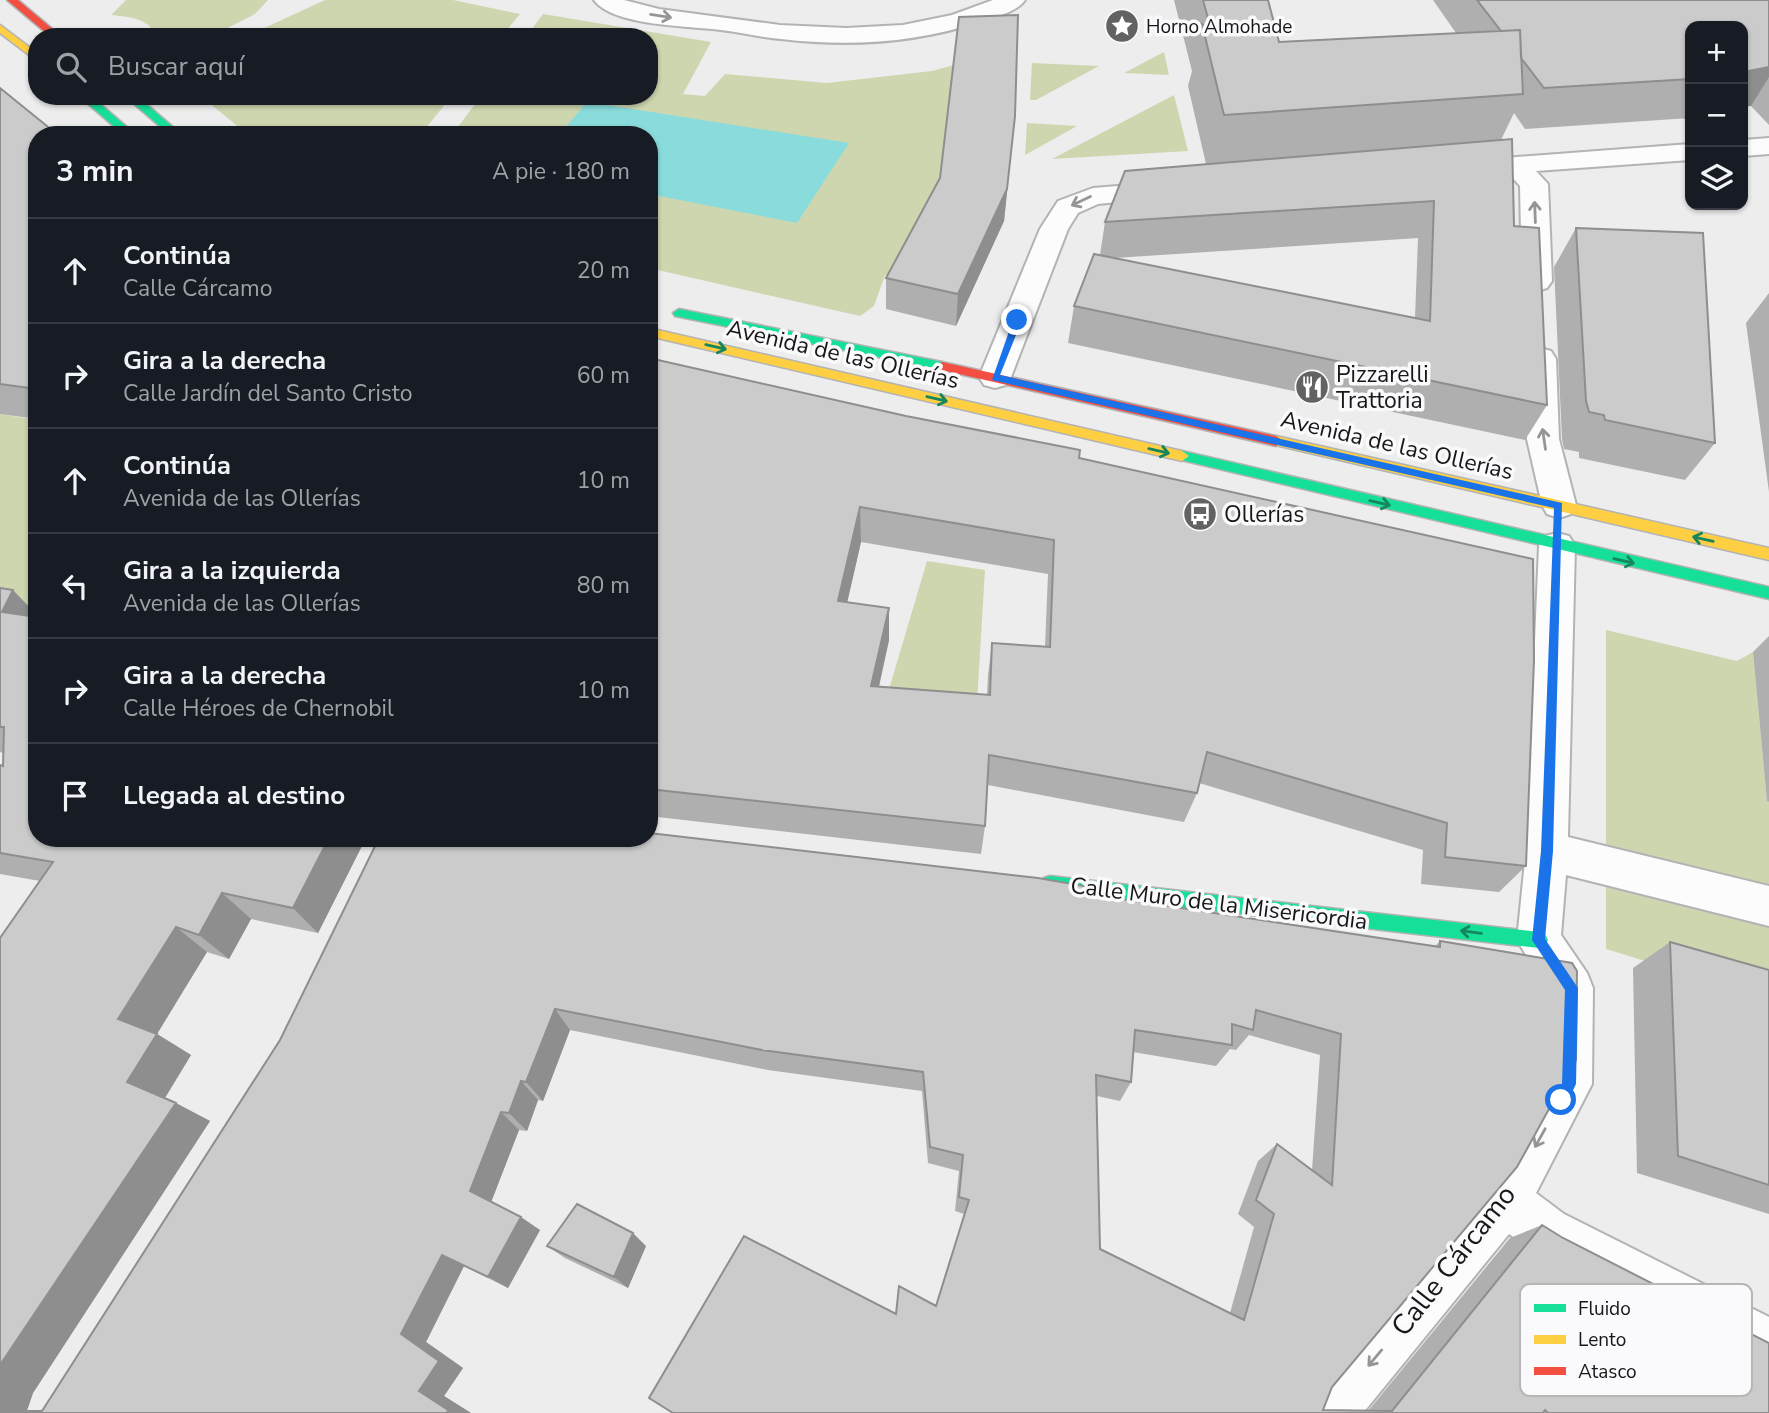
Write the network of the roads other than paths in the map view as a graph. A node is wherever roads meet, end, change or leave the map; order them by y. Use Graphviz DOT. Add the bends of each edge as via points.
graph roads {
  1 [pos="12,0"];
  2 [pos="606,0"];
  3 [pos="687,0"];
  4 [pos="1013,0"];
  5 [pos="719,22"];
  6 [pos="0,27"];
  7 [pos="46,28"];
  8 [pos="28,50"];
  9 [pos="95,105"];
  10 [pos="141,105"];
  11 [pos="120,126"];
  12 [pos="166,126"];
  13 [pos="1769,146"];
  14 [pos="1748,148"];
  15 [pos="1685,152"];
  16 [pos="1191,188"];
  17 [pos="663,309"];
  18 [pos="658,334"];
  19 [pos="995,377"];
  20 [pos="1558,526"];
  21 [pos="1769,554"];
  22 [pos="1769,593"];
  23 [pos="1547,851"];
  24 [pos="1030,881"];
  25 [pos="1769,906"];
  26 [pos="1539,940"];
  27 [pos="1505,1200"];
  28 [pos="1650,1284"];
  29 [pos="1752,1336"];
  30 [pos="1769,1345"];
  31 [pos="1329,1413"];
  1 -- 7 [label="main road"];
  2 -- 5 [label="street, one-way" via="617,7 663,16"];
  3 -- 5 [label="street"];
  4 -- 5 [label="street" via="963,19 876,35 788,33"];
  6 -- 8 [label="main road"];
  9 -- 11 [label="main road"];
  10 -- 12 [label="main road"];
  13 -- 14 [label="street"];
  20 -- 15 [label="street, one-way" via="1543,439 1534,184 1501,165"];
  16 -- 19 [label="street, one-way" via="1093,196 1068,207 1054,229"];
  17 -- 19 [label="main road, Avenida de las Ollerías"];
  18 -- 20 [label="main road, Avenida de las Ollerías, one-way"];
  19 -- 20 [label="main road, Avenida de las Ollerías"];
  21 -- 20 [label="main road, Avenida de las Ollerías, one-way"];
  20 -- 22 [label="main road, Avenida de las Ollerías, one-way"];
  20 -- 23 [label="street"];
  23 -- 25 [label="street"];
  23 -- 26 [label="street"];
  26 -- 24 [label="main road, Calle Muro de la Misericordia, one-way"];
  26 -- 27 [label="street, Calle Cárcamo, one-way" via="1571,988 1569,1084"];
  27 -- 28 [label="street" via="1546,1231"];
  27 -- 31 [label="street, Calle Cárcamo, one-way"];
  29 -- 30 [label="street"];
}
